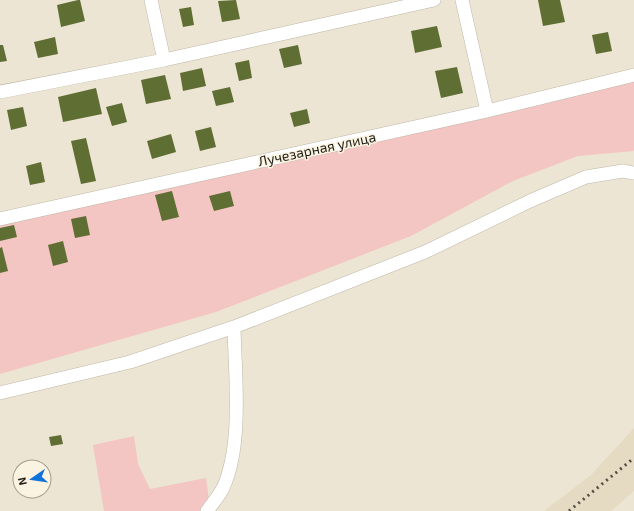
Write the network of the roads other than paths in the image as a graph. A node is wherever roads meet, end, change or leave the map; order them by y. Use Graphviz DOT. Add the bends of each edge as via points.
graph roads {
  1 [pos="151,0"];
  2 [pos="434,0"];
  3 [pos="462,0"];
  4 [pos="164,60"];
  5 [pos="634,75"];
  6 [pos="0,92"];
  7 [pos="487,112"];
  8 [pos="634,173"];
  9 [pos="0,219"];
  10 [pos="234,327"];
  11 [pos="0,393"];
  12 [pos="207,511"];
  1 -- 4 [label="street"];
  2 -- 4 [label="street"];
  3 -- 7 [label="street"];
  4 -- 6 [label="street"];
  5 -- 7 [label="street, Лучезарная улица"];
  7 -- 9 [label="street, Лучезарная улица"];
  8 -- 10 [label="street" via="623,171 586,178 530,201 425,252"];
  10 -- 11 [label="street" via="130,362"];
  10 -- 12 [label="street" via="237,424 223,488"];
}
